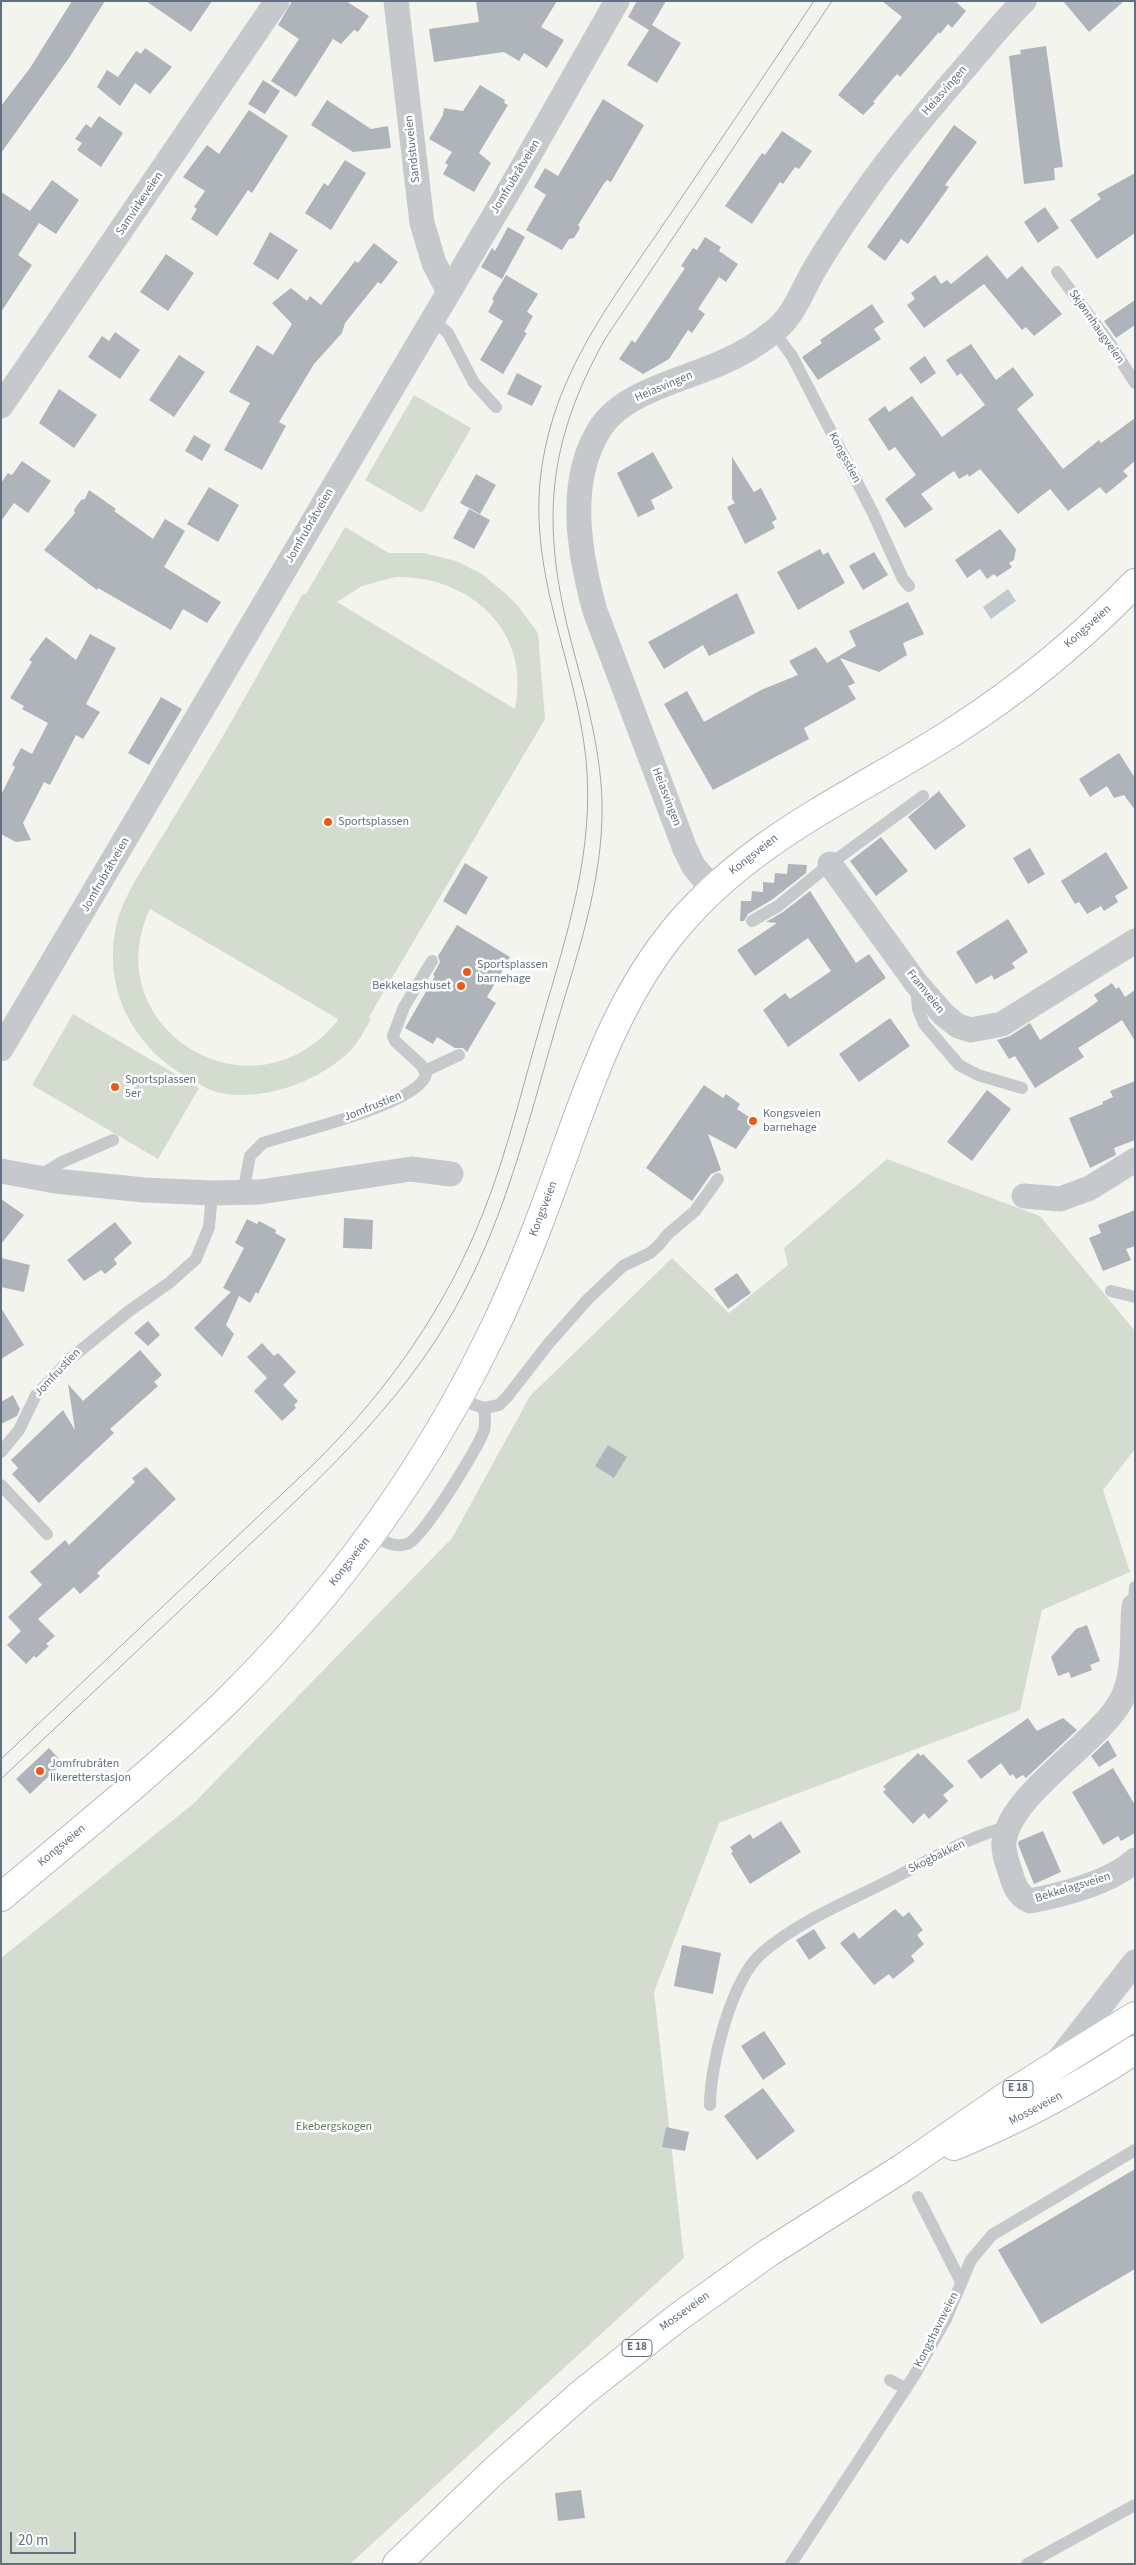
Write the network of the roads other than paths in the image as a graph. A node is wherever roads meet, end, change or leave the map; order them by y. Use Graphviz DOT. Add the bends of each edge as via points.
graph roads {
  1 [pos="277,1"];
  2 [pos="396,1"];
  3 [pos="617,1"];
  4 [pos="1024,1"];
  5 [pos="1056,272"];
  6 [pos="449,292"];
  7 [pos="433,320"];
  8 [pos="774,332"];
  9 [pos="1135,383"];
  10 [pos="1,406"];
  11 [pos="496,407"];
  12 [pos="1135,583"];
  13 [pos="909,586"];
  14 [pos="923,796"];
  15 [pos="830,864"];
  16 [pos="713,889"];
  17 [pos="752,921"];
  18 [pos="1135,941"];
  19 [pos="432,961"];
  20 [pos="916,983"];
  21 [pos="1,1049"];
  22 [pos="458,1055"];
  23 [pos="425,1071"];
  24 [pos="1022,1088"];
  25 [pos="113,1140"];
  26 [pos="1135,1160"];
  27 [pos="1,1171"];
  28 [pos="451,1174"];
  29 [pos="37,1178"];
  30 [pos="718,1179"];
  31 [pos="212,1193"];
  32 [pos="242,1193"];
  33 [pos="1024,1196"];
  34 [pos="1111,1291"];
  35 [pos="1135,1297"];
  36 [pos="458,1399"];
  37 [pos="484,1408"];
  38 [pos="1,1452"];
  39 [pos="1,1485"];
  40 [pos="47,1534"];
  41 [pos="372,1534"];
  42 [pos="1135,1587"];
  43 [pos="1134,1606"];
  44 [pos="1009,1827"];
  45 [pos="1135,1860"];
  46 [pos="1,1897"];
  47 [pos="1135,1962"];
  48 [pos="1135,2016"];
  49 [pos="1135,2050"];
  50 [pos="1051,2070"];
  51 [pos="710,2105"];
  52 [pos="1135,2150"];
  53 [pos="904,2167"];
  54 [pos="918,2197"];
  55 [pos="961,2282"];
  56 [pos="890,2380"];
  57 [pos="906,2389"];
  58 [pos="1135,2505"];
  59 [pos="397,2564"];
  60 [pos="791,2564"];
  61 [pos="1027,2564"];
  1 -- 10 [label="street, Samvirkeveien"];
  2 -- 6 [label="street, Sandstuveien" via="422,222 434,263"];
  3 -- 6 [label="street, Jomfrubråtveien"];
  4 -- 8 [label="street, Heiasvingen" via="908,134 816,266 791,313"];
  5 -- 9 [label="lane, Skjønnhaugveien" via="1109,342"];
  6 -- 7 [label="street, Jomfrubråtveien"];
  7 -- 11 [label="lane" via="448,333 474,384"];
  7 -- 21 [label="street, Jomfrubråtveien"];
  8 -- 13 [label="lane, Kongsstien" via="792,356"];
  8 -- 16 [label="street, Heiasvingen" via="753,348 635,398 615,412 602,425 592,443 585,464 579,506 583,564 595,611 684,849"];
  12 -- 16 [label="main road, Kongsveien" via="1078,637 1010,693 955,730 797,823"];
  14 -- 15 [label="lane"];
  15 -- 17 [label="lane" via="778,906"];
  15 -- 20 [label="street, Framveien"];
  16 -- 36 [label="main road, Kongsveien" via="654,957 613,1026 516,1280"];
  18 -- 20 [label="street, Framveien" via="1002,1024 971,1030 944,1016"];
  19 -- 23 [label="lane" via="404,1007 393,1036"];
  20 -- 24 [label="lane" via="918,1009 924,1024 959,1065 978,1075"];
  22 -- 23 [label="lane"];
  23 -- 32 [label="lane, Jomfrustien" via="425,1078 419,1085 390,1102 262,1143 250,1156"];
  25 -- 29 [label="lane" via="62,1162"];
  26 -- 33 [label="street" via="1090,1188 1060,1199"];
  27 -- 29 [label="street"];
  28 -- 32 [label="street" via="411,1169"];
  29 -- 31 [label="street" via="144,1190"];
  30 -- 37 [label="lane" via="695,1211 658,1246 623,1266 588,1300 549,1343 508,1397"];
  31 -- 32 [label="street"];
  31 -- 38 [label="lane, Jomfrustien" via="209,1228 196,1259 71,1358 36,1395 19,1430"];
  34 -- 35 [label="lane"];
  36 -- 37 [label="lane"];
  36 -- 41 [label="main road, Kongsveien"];
  37 -- 41 [label="lane" via="483,1432 418,1537 398,1546"];
  39 -- 40 [label="lane"];
  41 -- 46 [label="main road, Kongsveien" via="313,1609 223,1704"];
  42 -- 43 [label="lane"];
  43 -- 44 [label="street" via="1130,1674 1115,1711 1055,1769 1027,1800"];
  44 -- 45 [label="street, Bekkelagsveien" via="1004,1844 1005,1856 1015,1888 1030,1901 1116,1874"];
  44 -- 51 [label="lane, Skogbakken" via="973,1838 796,1927 761,1954 728,2010 710,2088"];
  47 -- 50 [label="street, Mosseveien"];
  48 -- 50 [label="main road, Mosseveien / E 18"];
  49 -- 53 [label="main road, Mosseveien / E 18" via="1014,2122"];
  50 -- 53 [label="main road, Mosseveien / E 18" via="1008,2095"];
  52 -- 55 [label="lane, Kongshavnveien" via="992,2235 971,2260"];
  53 -- 59 [label="main road, Mosseveien / E 18" via="768,2253 646,2342 495,2470"];
  54 -- 55 [label="lane"];
  55 -- 57 [label="lane, Kongshavnveien" via="946,2319"];
  56 -- 57 [label="lane"];
  57 -- 60 [label="lane, Kongshavnveien"];
  58 -- 61 [label="lane"];
}
